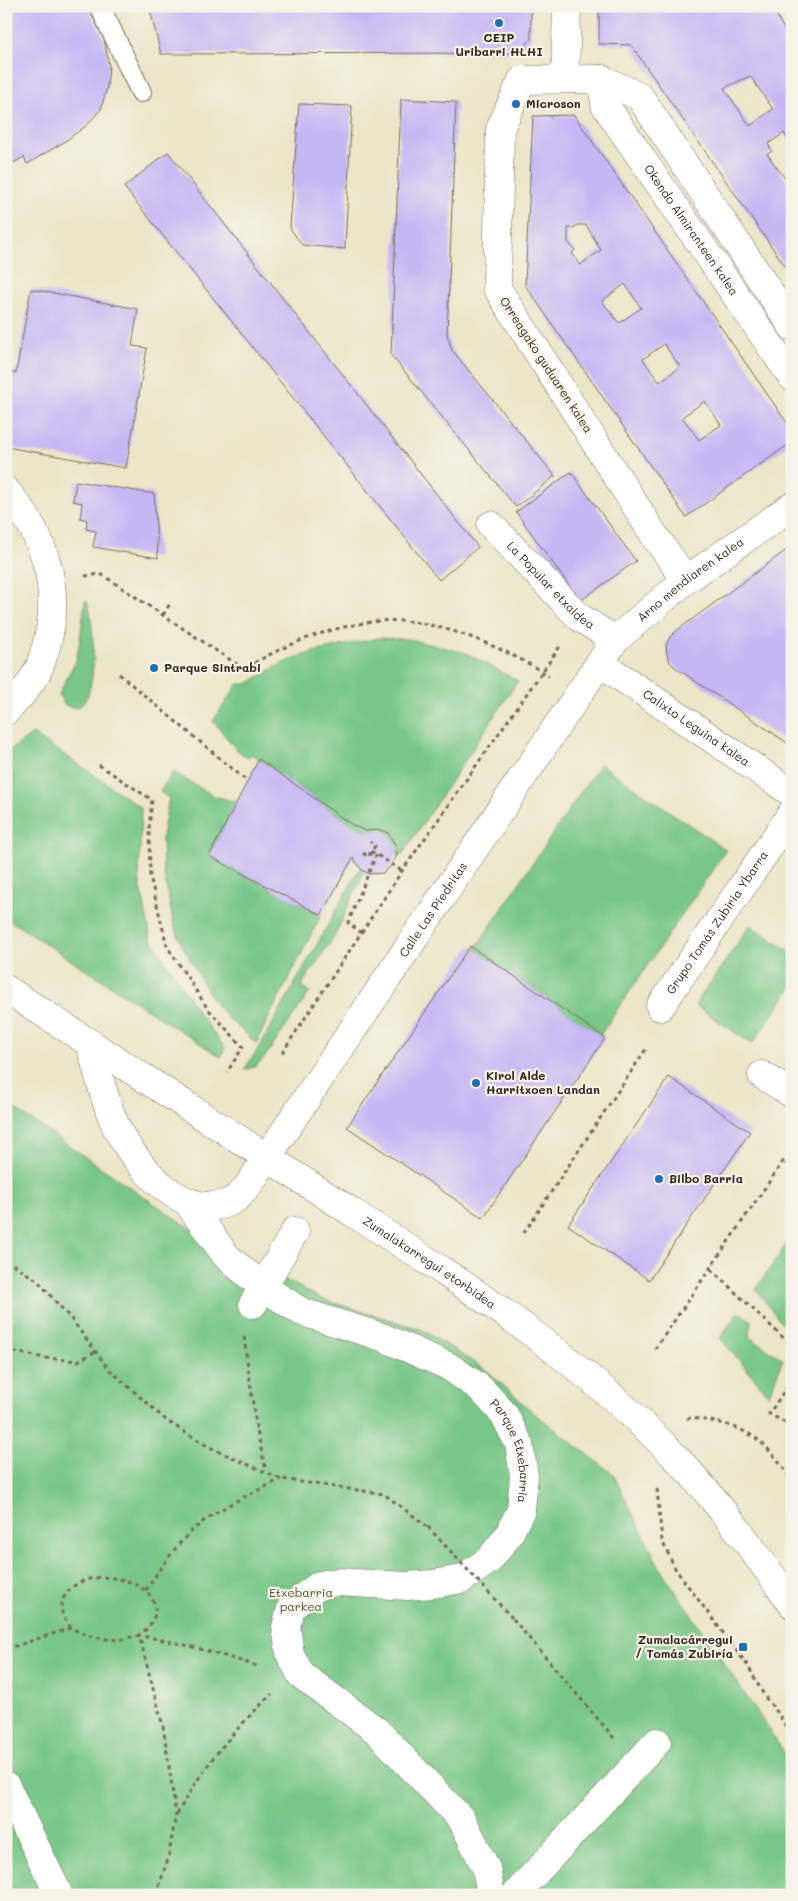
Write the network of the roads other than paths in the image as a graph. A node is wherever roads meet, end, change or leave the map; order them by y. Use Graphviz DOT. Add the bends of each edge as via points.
graph roads {
  1 [pos="103,6"];
  2 [pos="567,6"];
  3 [pos="565,79"];
  4 [pos="602,79"];
  5 [pos="141,92"];
  6 [pos="792,326"];
  7 [pos="792,377"];
  8 [pos="6,491"];
  9 [pos="792,506"];
  10 [pos="491,525"];
  11 [pos="686,580"];
  12 [pos="615,640"];
  13 [pos="600,663"];
  14 [pos="6,711"];
  15 [pos="792,793"];
  16 [pos="792,813"];
  17 [pos="6,989"];
  18 [pos="660,1007"];
  19 [pos="90,1043"];
  20 [pos="762,1075"];
  21 [pos="792,1094"];
  22 [pos="267,1157"];
  23 [pos="187,1202"];
  24 [pos="295,1231"];
  25 [pos="258,1295"];
  26 [pos="792,1604"];
  27 [pos="657,1742"];
  28 [pos="6,1786"];
  29 [pos="59,1895"];
  30 [pos="490,1895"];
  31 [pos="516,1895"];
  1 -- 5 [label="lane" via="103,13"];
  2 -- 3 [label="street"];
  3 -- 4 [label="street"];
  3 -- 11 [label="street, Orreagako guduaren kalea" via="522,80 500,128 497,288"];
  4 -- 6 [label="street" via="640,97"];
  4 -- 7 [label="street, Okendo Almiranteen kalea" via="605,104"];
  8 -- 14 [label="street" via="22,508 40,542 47,561 52,597 50,632 38,670 23,694"];
  9 -- 11 [label="street, Arno mendiaren kalea"];
  10 -- 12 [label="street, La Popular etxaldea" via="580,617"];
  11 -- 12 [label="street, Arno mendiaren kalea"];
  12 -- 13 [label="street, Arno mendiaren kalea"];
  13 -- 15 [label="street, Calixto Leguina kalea"];
  13 -- 22 [label="street, Calle Las Piedritas"];
  16 -- 18 [label="street, Grupo Tomás Zubiria Ybarra"];
  17 -- 19 [label="street, Zumalakarregui etorbidea"];
  19 -- 22 [label="street, Zumalakarregui etorbidea"];
  19 -- 23 [label="street" via="109,1110 128,1148 158,1183"];
  20 -- 21 [label="street"];
  22 -- 23 [label="street, Calle Las Piedritas" via="241,1195 229,1202 209,1207"];
  22 -- 26 [label="street, Zumalakarregui etorbidea" via="474,1291 572,1362 652,1434 707,1492"];
  23 -- 25 [label="street, Parque Etxebarria"];
  24 -- 25 [label="street"];
  25 -- 30 [label="street, Parque Etxebarria" via="382,1337 448,1366 480,1388 504,1414 519,1444 524,1476 520,1510 508,1536 489,1560 462,1579 434,1584 407,1586 336,1582 320,1585 292,1608 286,1627 293,1675 377,1731 462,1820 486,1868"];
  27 -- 31 [label="street"];
  28 -- 29 [label="street"];
}
